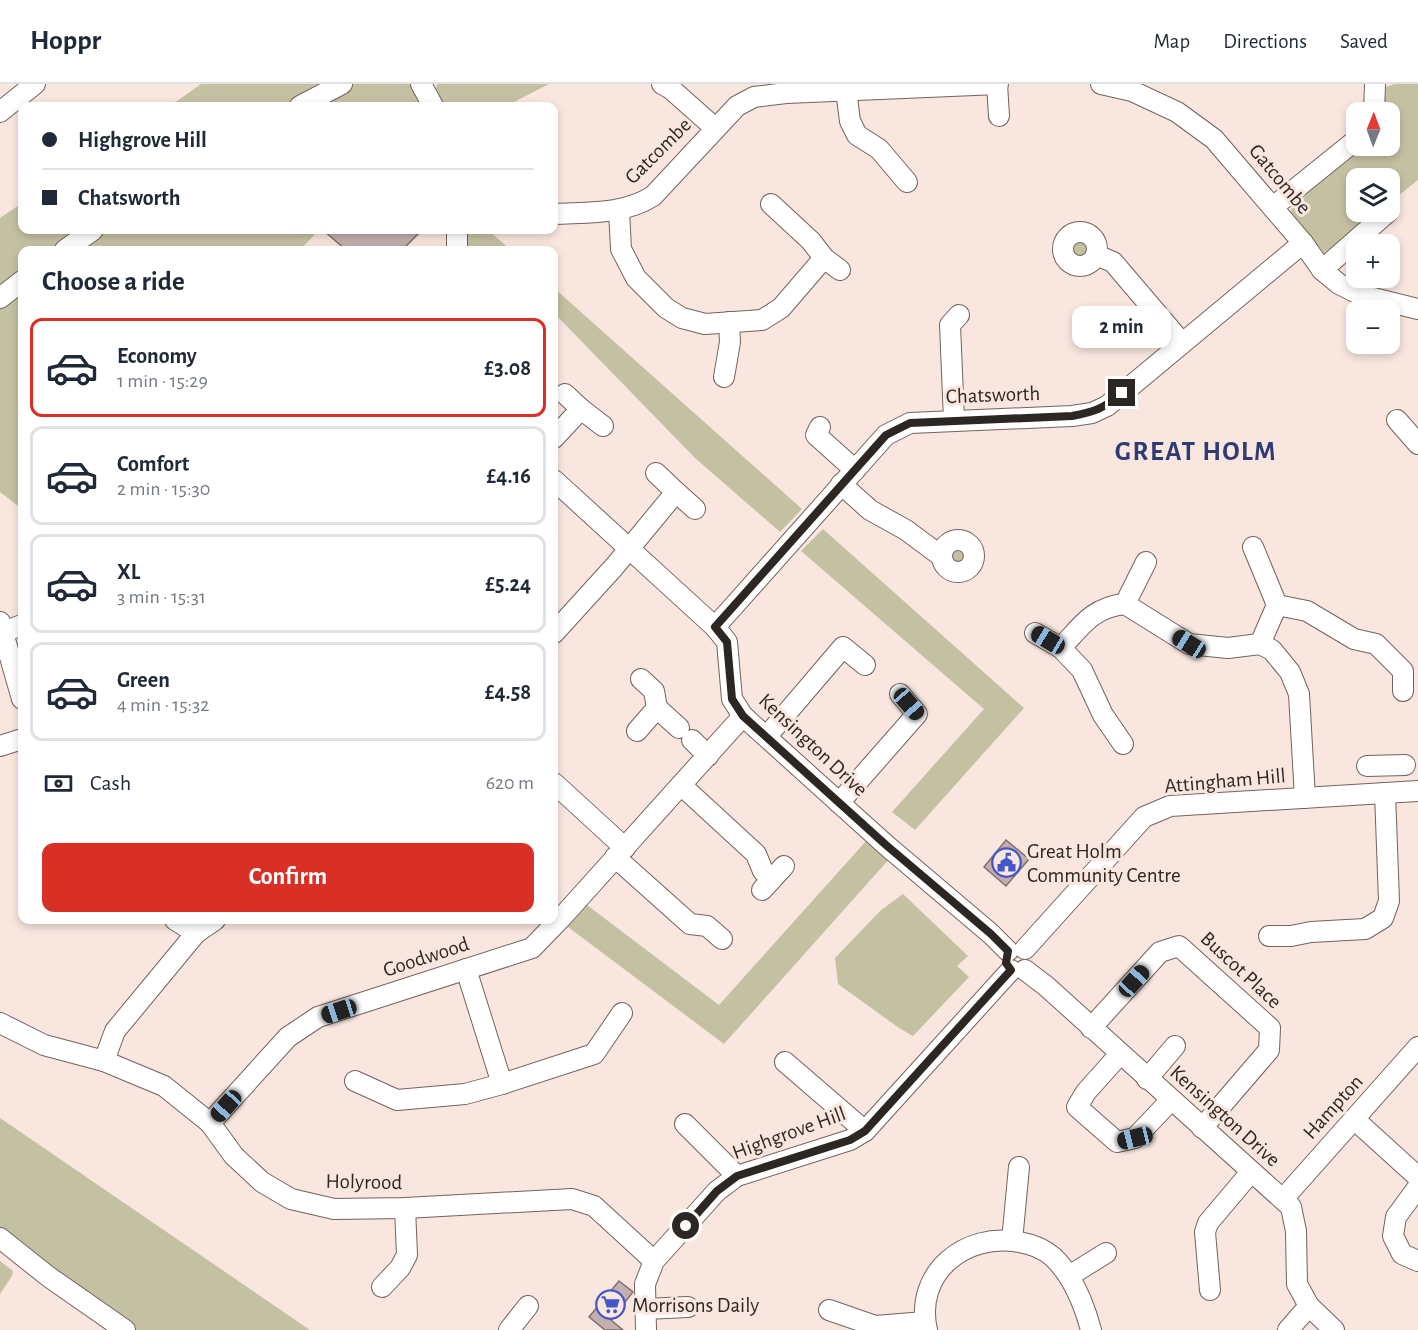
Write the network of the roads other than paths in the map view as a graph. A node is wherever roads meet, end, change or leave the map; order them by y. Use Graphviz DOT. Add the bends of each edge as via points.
graph roads {
  1 [pos="35,84"];
  2 [pos="342,84"];
  3 [pos="421,84"];
  4 [pos="437,84"];
  5 [pos="662,84"];
  6 [pos="964,84"];
  7 [pos="998,84"];
  8 [pos="1101,84"];
  9 [pos="1375,84"];
  10 [pos="785,88"];
  11 [pos="846,90"];
  12 [pos="308,102"];
  13 [pos="431,102"];
  14 [pos="434,102"];
  15 [pos="1374,102"];
  16 [pos="0,112"];
  17 [pos="999,116"];
  18 [pos="715,128"];
  19 [pos="1346,148"];
  20 [pos="907,182"];
  21 [pos="771,204"];
  22 [pos="1273,207"];
  23 [pos="619,211"];
  24 [pos="558,214"];
  25 [pos="1377,222"];
  26 [pos="87,234"];
  27 [pos="1303,243"];
  28 [pos="71,246"];
  29 [pos="1096,255"];
  30 [pos="824,258"];
  31 [pos="840,270"];
  32 [pos="1322,270"];
  33 [pos="18,284"];
  34 [pos="0,298"];
  35 [pos="1418,309"];
  36 [pos="948,320"];
  37 [pos="729,322"];
  38 [pos="1182,343"];
  39 [pos="724,377"];
  40 [pos="565,394"];
  41 [pos="581,409"];
  42 [pos="954,420"];
  43 [pos="1397,420"];
  44 [pos="603,426"];
  45 [pos="813,433"];
  46 [pos="558,434"];
  47 [pos="1418,444"];
  48 [pos="855,470"];
  49 [pos="656,473"];
  50 [pos="558,484"];
  51 [pos="841,484"];
  52 [pos="676,492"];
  53 [pos="695,509"];
  54 [pos="1253,547"];
  55 [pos="629,549"];
  56 [pos="941,556"];
  57 [pos="1146,562"];
  58 [pos="1125,604"];
  59 [pos="1276,605"];
  60 [pos="18,626"];
  61 [pos="1,627"];
  62 [pos="715,627"];
  63 [pos="558,629"];
  64 [pos="1035,633"];
  65 [pos="1260,644"];
  66 [pos="1061,648"];
  67 [pos="865,665"];
  68 [pos="641,679"];
  69 [pos="1403,681"];
  70 [pos="18,685"];
  71 [pos="900,694"];
  72 [pos="657,708"];
  73 [pos="743,716"];
  74 [pos="637,731"];
  75 [pos="767,736"];
  76 [pos="18,740"];
  77 [pos="1123,744"];
  78 [pos="0,746"];
  79 [pos="708,756"];
  80 [pos="1405,765"];
  81 [pos="681,785"];
  82 [pos="558,787"];
  83 [pos="1418,791"];
  84 [pos="1382,793"];
  85 [pos="1305,798"];
  86 [pos="839,802"];
  87 [pos="620,853"];
  88 [pos="773,879"];
  89 [pos="558,920"];
  90 [pos="181,924"];
  91 [pos="209,924"];
  92 [pos="554,924"];
  93 [pos="196,933"];
  94 [pos="1269,936"];
  95 [pos="722,939"];
  96 [pos="1017,960"];
  97 [pos="466,969"];
  98 [pos="622,1013"];
  99 [pos="0,1023"];
  100 [pos="1091,1028"];
  101 [pos="1175,1046"];
  102 [pos="1418,1047"];
  103 [pos="1120,1054"];
  104 [pos="104,1061"];
  105 [pos="785,1062"];
  106 [pos="1147,1079"];
  107 [pos="355,1081"];
  108 [pos="502,1084"];
  109 [pos="1171,1100"];
  110 [pos="1354,1119"];
  111 [pos="210,1123"];
  112 [pos="685,1124"];
  113 [pos="1202,1128"];
  114 [pos="865,1131"];
  115 [pos="1020,1167"];
  116 [pos="1251,1172"];
  117 [pos="737,1176"];
  118 [pos="1418,1177"];
  119 [pos="1418,1188"];
  120 [pos="1283,1199"];
  121 [pos="405,1208"];
  122 [pos="0,1239"];
  123 [pos="1012,1241"];
  124 [pos="1106,1253"];
  125 [pos="654,1261"];
  126 [pos="1418,1261"];
  127 [pos="1069,1276"];
  128 [pos="382,1287"];
  129 [pos="1210,1290"];
  130 [pos="528,1306"];
  131 [pos="1309,1306"];
  132 [pos="688,1307"];
  133 [pos="645,1309"];
  134 [pos="829,1310"];
  135 [pos="926,1326"];
  136 [pos="125,1330"];
  137 [pos="509,1330"];
  138 [pos="646,1330"];
  139 [pos="1091,1330"];
  140 [pos="1288,1330"];
  141 [pos="1334,1330"];
  1 -- 16 [label="street"];
  2 -- 12 [label="street"];
  3 -- 13 [label="street"];
  4 -- 14 [label="street"];
  5 -- 18 [label="street"];
  6 -- 7 [label="street, Gatcombe"];
  6 -- 11 [label="street, Gatcombe"];
  7 -- 17 [label="street"];
  8 -- 22 [label="street, Gatcombe" via="1132,91 1177,112 1214,139"];
  9 -- 15 [label="street"];
  10 -- 11 [label="street, Gatcombe"];
  10 -- 18 [label="street, Gatcombe" via="737,105"];
  11 -- 20 [label="street" via="850,121 857,135 879,149"];
  18 -- 23 [label="street, Gatcombe" via="653,196"];
  19 -- 22 [label="street"];
  21 -- 30 [label="street"];
  22 -- 27 [label="street, Gatcombe"];
  23 -- 24 [label="street, Gatcombe"];
  23 -- 37 [label="street" via="621,249 636,278 682,318 705,324"];
  25 -- 32 [label="street"];
  26 -- 28 [label="street"];
  27 -- 32 [label="street, Gatcombe"];
  27 -- 38 [label="street, Chatsworth"];
  29 -- 38 [label="street" via="1113,262"];
  30 -- 31 [label="street"];
  30 -- 37 [label="street" via="781,308 762,320"];
  32 -- 35 [label="street, Gatcombe" via="1361,295"];
  33 -- 34 [label="street"];
  36 -- 42 [label="street"];
  37 -- 39 [label="street"];
  38 -- 42 [label="street, Chatsworth" via="1107,406 1092,413"];
  40 -- 41 [label="street"];
  41 -- 44 [label="street"];
  41 -- 46 [label="street"];
  42 -- 48 [label="street, Chatsworth" via="910,423 898,428 886,435"];
  43 -- 47 [label="street"];
  45 -- 48 [label="street"];
  48 -- 51 [label="street, Chatsworth"];
  49 -- 52 [label="street"];
  50 -- 55 [label="street, Kensington Drive"];
  51 -- 56 [label="street" via="870,510"];
  51 -- 62 [label="street, Chatsworth"];
  52 -- 53 [label="street"];
  52 -- 55 [label="street"];
  54 -- 59 [label="street"];
  55 -- 62 [label="street, Kensington Drive"];
  55 -- 63 [label="street"];
  57 -- 58 [label="street"];
  58 -- 65 [label="street" via="1189,644 1228,648"];
  58 -- 66 [label="street" via="1110,605 1092,614"];
  59 -- 65 [label="street"];
  59 -- 69 [label="street" via="1307,611 1353,639 1376,644"];
  60 -- 61 [label="street"];
  61 -- 70 [label="street"];
  62 -- 73 [label="street, Kensington Drive" via="727,642 732,699"];
  64 -- 66 [label="street"];
  65 -- 85 [label="street" via="1272,650 1290,672 1299,694"];
  66 -- 77 [label="street" via="1082,670 1103,715"];
  67 -- 75 [label="street" via="843,647"];
  68 -- 72 [label="street" via="654,691"];
  71 -- 86 [label="street" via="917,714"];
  72 -- 74 [label="street"];
  72 -- 79 [label="street"];
  73 -- 75 [label="street, Kensington Drive"];
  73 -- 79 [label="street, Goodwood"];
  75 -- 86 [label="street, Kensington Drive"];
  76 -- 78 [label="street"];
  79 -- 81 [label="street, Goodwood"];
  80 -- 84 [label="street" via="1373,766"];
  81 -- 87 [label="street, Goodwood"];
  81 -- 88 [label="street" via="756,854 763,871"];
  82 -- 87 [label="street"];
  83 -- 84 [label="street, Attingham Hill"];
  84 -- 85 [label="street, Attingham Hill"];
  84 -- 94 [label="street" via="1389,901 1383,918 1365,929"];
  85 -- 96 [label="street, Attingham Hill" via="1170,806 1144,817"];
  86 -- 96 [label="street, Kensington Drive"];
  87 -- 89 [label="street, Goodwood"];
  87 -- 95 [label="street" via="690,924 706,926"];
  90 -- 93 [label="street"];
  91 -- 93 [label="street"];
  92 -- 97 [label="street, Goodwood" via="532,948"];
  93 -- 104 [label="street" via="115,1031"];
  96 -- 100 [label="street, Kensington Drive"];
  96 -- 114 [label="street, Highgrove Hill"];
  97 -- 108 [label="street"];
  97 -- 111 [label="street, Goodwood" via="318,1017 288,1037"];
  98 -- 108 [label="street" via="594,1054"];
  99 -- 104 [label="street, Holyrood" via="44,1045"];
  100 -- 103 [label="street, Kensington Drive"];
  100 -- 113 [label="street, Buscot Place" via="1160,952 1179,946 1270,1028 1269,1050"];
  101 -- 106 [label="street"];
  102 -- 110 [label="street, Hampton"];
  103 -- 106 [label="street, Kensington Drive"];
  103 -- 109 [label="street" via="1077,1107 1117,1142 1135,1138"];
  104 -- 111 [label="street, Holyrood" via="164,1086"];
  105 -- 114 [label="street"];
  106 -- 109 [label="street, Kensington Drive"];
  107 -- 108 [label="street" via="398,1100 465,1094"];
  109 -- 113 [label="street, Kensington Drive"];
  110 -- 118 [label="street"];
  110 -- 120 [label="street, Hampton"];
  111 -- 121 [label="street, Holyrood" via="234,1155 262,1182 291,1199 334,1209"];
  112 -- 117 [label="street"];
  113 -- 116 [label="street, Kensington Drive"];
  114 -- 117 [label="street, Highgrove Hill" via="850,1140"];
  115 -- 123 [label="street"];
  116 -- 120 [label="street, Kensington Drive"];
  116 -- 129 [label="street" via="1208,1223 1205,1232"];
  117 -- 125 [label="street, Highgrove Hill" via="717,1191"];
  119 -- 126 [label="street" via="1396,1217 1393,1236 1402,1254"];
  120 -- 131 [label="street, Kensington Drive" via="1291,1208 1296,1231 1297,1284"];
  121 -- 125 [label="street, Holyrood" via="572,1199 594,1206"];
  121 -- 128 [label="street" via="407,1255"];
  122 -- 136 [label="street"];
  123 -- 127 [label="street" via="1032,1245 1052,1256"];
  123 -- 135 [label="street" via="986,1241 960,1250 944,1265 936,1273 927,1295"];
  124 -- 127 [label="street"];
  125 -- 133 [label="street, Highgrove Hill" via="645,1284"];
  127 -- 139 [label="street"];
  130 -- 137 [label="street"];
  131 -- 140 [label="street"];
  131 -- 141 [label="street, Kensington Drive"];
  132 -- 133 [label="street"];
  133 -- 138 [label="street, Highgrove Hill"];
  134 -- 135 [label="street" via="875,1326"];
}
